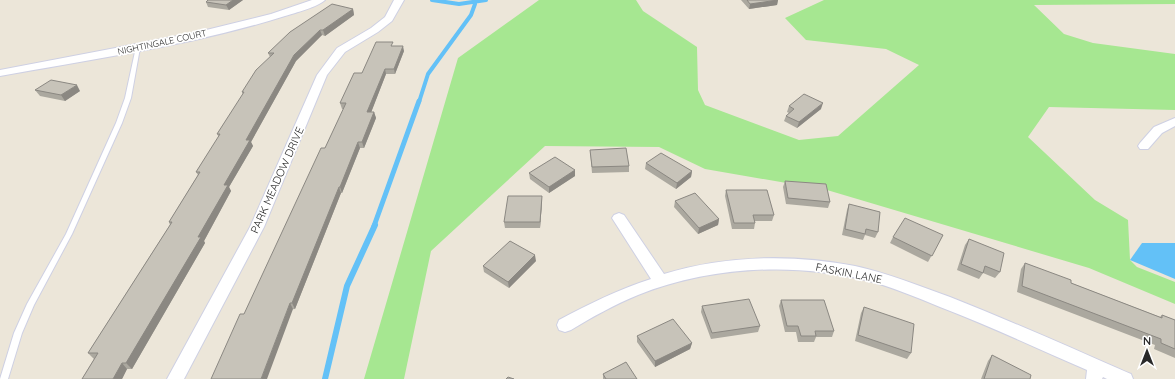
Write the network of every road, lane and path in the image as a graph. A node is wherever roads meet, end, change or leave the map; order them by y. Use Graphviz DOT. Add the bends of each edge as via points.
graph roads {
  1 [pos="320,0"];
  2 [pos="399,0"];
  3 [pos="138,48"];
  4 [pos="0,73"];
  5 [pos="1175,122"];
  6 [pos="1144,146"];
  7 [pos="619,218"];
  8 [pos="660,280"];
  9 [pos="565,325"];
  10 [pos="1095,373"];
  11 [pos="4,379"];
  12 [pos="175,379"];
  13 [pos="1125,379"];
  1 -- 3 [label="street, NIGHTINGALE COURT" via="299,9 234,27"];
  2 -- 12 [label="street, PARK MEADOW DRIVE" via="390,19 342,50 322,75 257,227"];
  3 -- 4 [label="street, NIGHTINGALE COURT"];
  3 -- 11 [label="lane" via="128,98 119,123 69,234 31,304 18,333"];
  5 -- 6 [label="street" via="1158,130"];
  7 -- 8 [label="street"];
  8 -- 9 [label="street, FASKIN LANE" via="603,303"];
  8 -- 10 [label="street, FASKIN LANE" via="706,270 759,263 806,265 855,272 906,287 984,318"];
  10 -- 13 [label="street, FASKIN LANE"];
}
